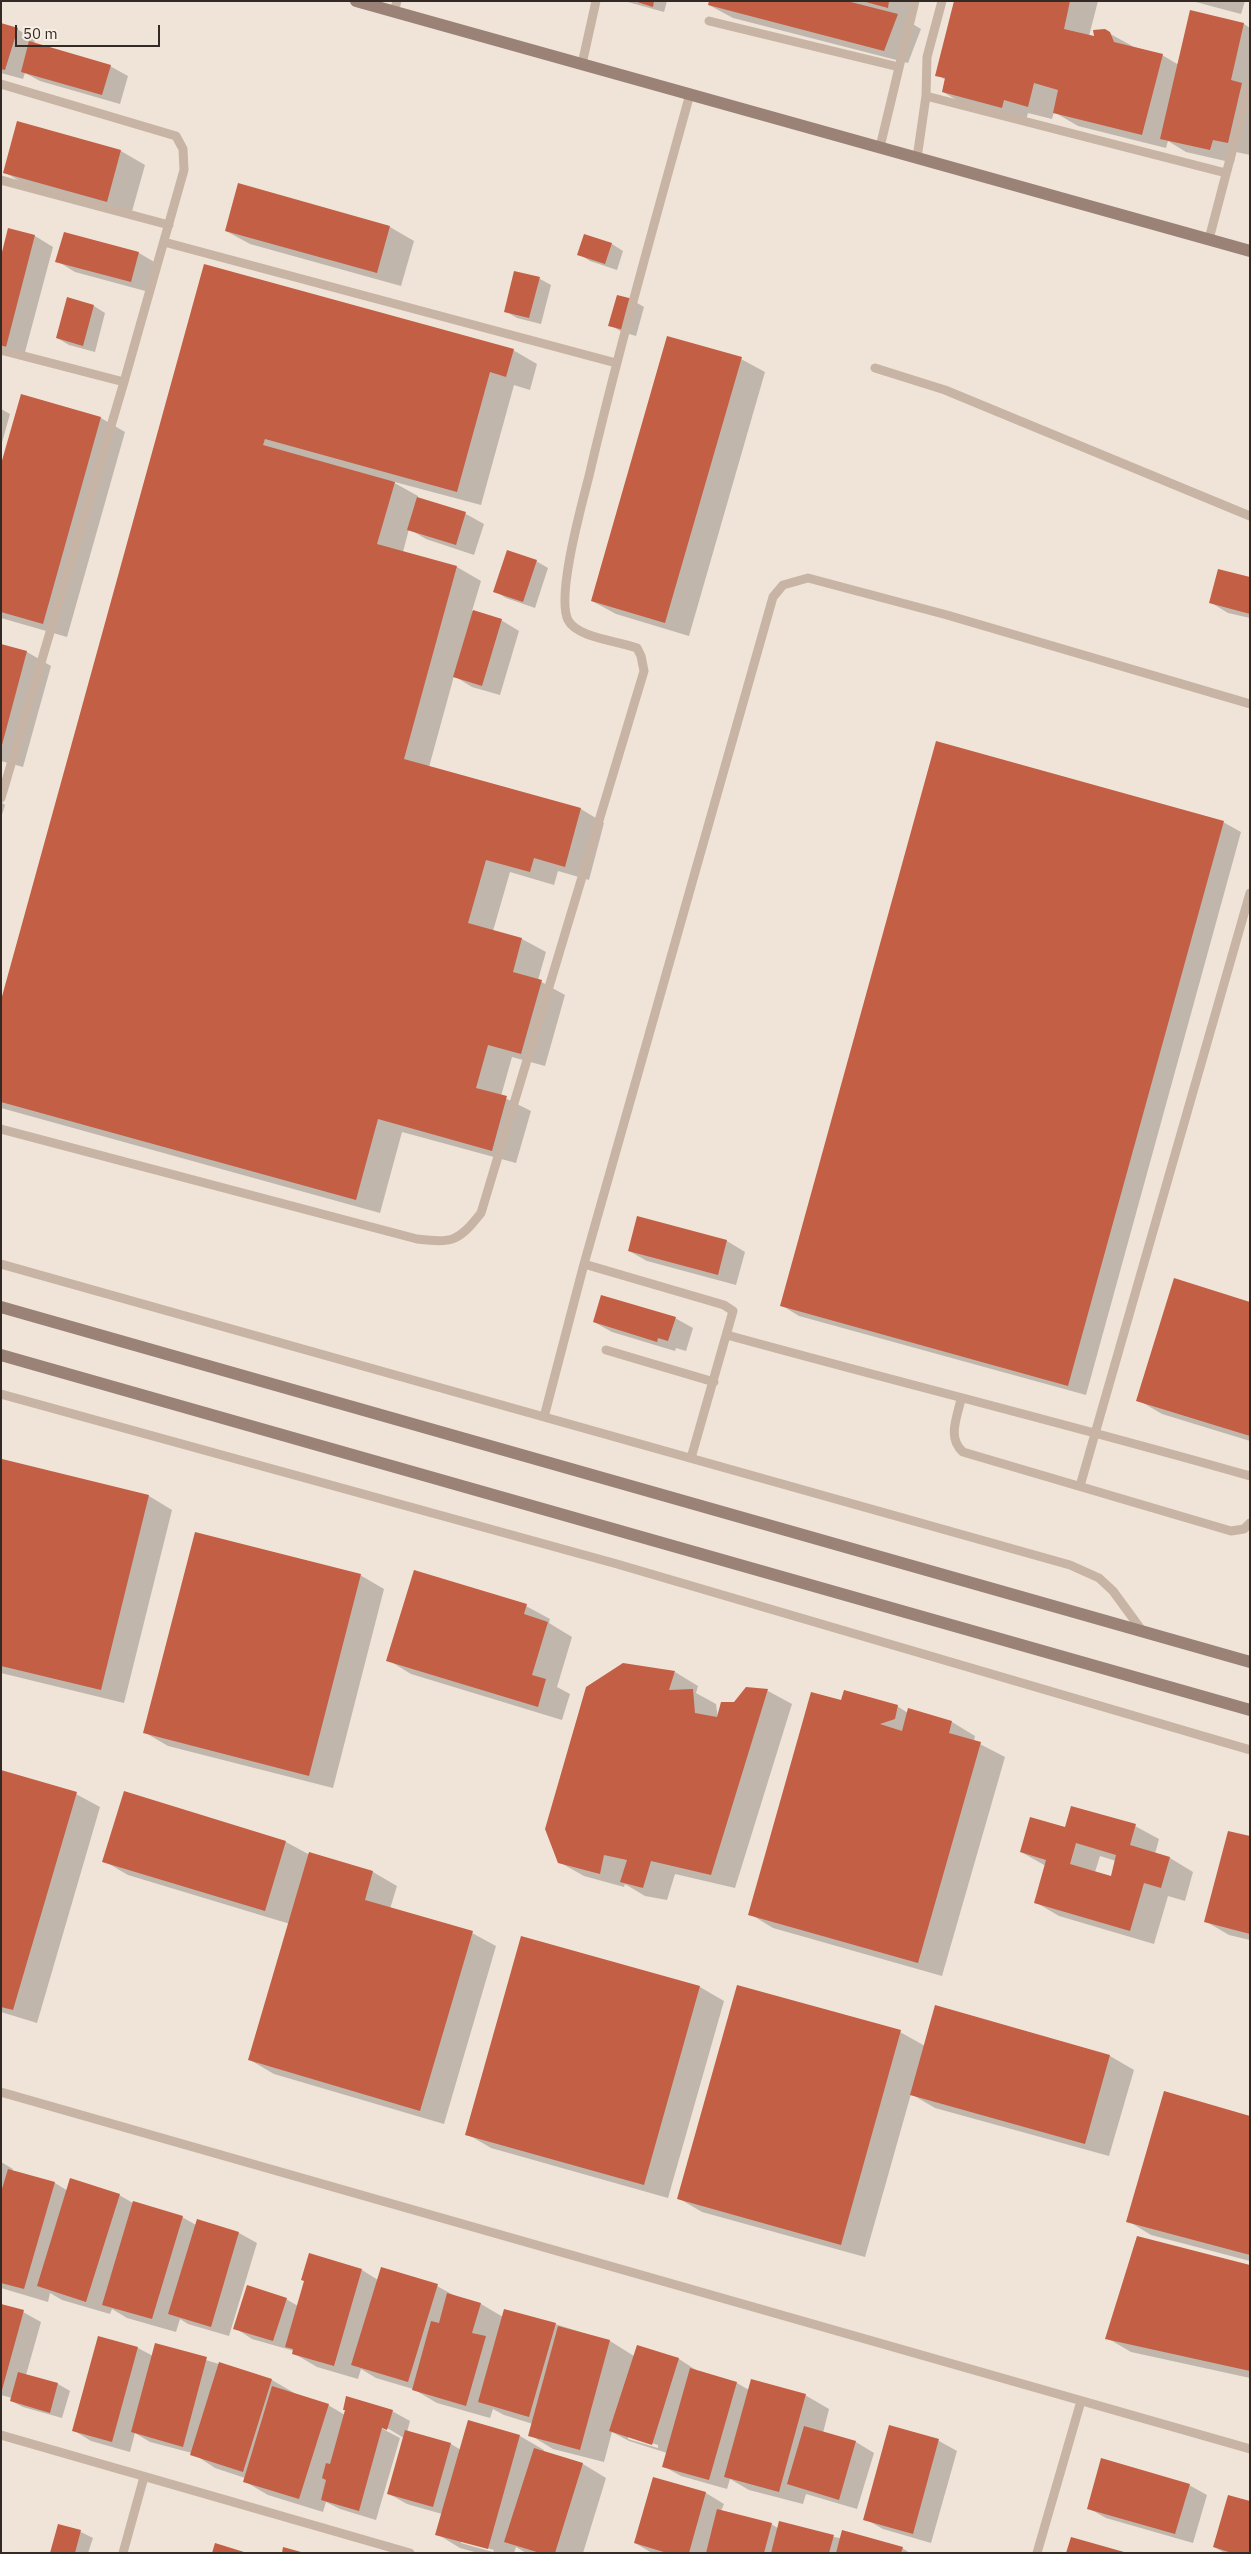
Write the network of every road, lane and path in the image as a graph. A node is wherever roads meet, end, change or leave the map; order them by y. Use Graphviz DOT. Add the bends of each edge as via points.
graph roads {
  1 [pos="356,1"];
  2 [pos="596,1"];
  3 [pos="915,1"];
  4 [pos="942,1"];
  5 [pos="395,7"];
  6 [pos="709,21"];
  7 [pos="582,64"];
  8 [pos="899,67"];
  9 [pos="1250,83"];
  10 [pos="1,84"];
  11 [pos="690,94"];
  12 [pos="926,96"];
  13 [pos="880,148"];
  14 [pos="917,158"];
  15 [pos="1226,173"];
  16 [pos="1,180"];
  17 [pos="169,225"];
  18 [pos="1209,239"];
  19 [pos="164,242"];
  20 [pos="1250,251"];
  21 [pos="1,350"];
  22 [pos="616,363"];
  23 [pos="875,368"];
  24 [pos="124,382"];
  25 [pos="1250,516"];
  26 [pos="1250,704"];
  27 [pos="1,798"];
  28 [pos="1250,893"];
  29 [pos="1,1129"];
  30 [pos="1,1264"];
  31 [pos="584,1264"];
  32 [pos="1,1307"];
  33 [pos="727,1335"];
  34 [pos="606,1350"];
  35 [pos="1,1355"];
  36 [pos="714,1382"];
  37 [pos="1,1394"];
  38 [pos="961,1399"];
  39 [pos="544,1417"];
  40 [pos="1095,1432"];
  41 [pos="691,1458"];
  42 [pos="1250,1476"];
  43 [pos="1080,1486"];
  44 [pos="1250,1523"];
  45 [pos="1143,1632"];
  46 [pos="1250,1662"];
  47 [pos="1250,1710"];
  48 [pos="1250,1750"];
  49 [pos="1,2092"];
  50 [pos="1081,2401"];
  51 [pos="1,2435"];
  52 [pos="1250,2449"];
  53 [pos="144,2477"];
  54 [pos="124,2553"];
  55 [pos="410,2553"];
  56 [pos="1037,2553"];
  1 -- 5 [label="street"];
  2 -- 7 [label="lane"];
  3 -- 8 [label="lane"];
  4 -- 12 [label="lane" via="927,57"];
  5 -- 7 [label="street"];
  6 -- 8 [label="lane"];
  7 -- 11 [label="street"];
  8 -- 13 [label="lane"];
  9 -- 15 [label="lane"];
  10 -- 17 [label="lane" via="176,136 183,149 184,170"];
  11 -- 13 [label="street"];
  11 -- 22 [label="lane"];
  12 -- 14 [label="lane"];
  12 -- 15 [label="lane"];
  13 -- 14 [label="street"];
  14 -- 18 [label="street"];
  15 -- 18 [label="lane"];
  16 -- 17 [label="lane"];
  17 -- 19 [label="lane"];
  18 -- 20 [label="street"];
  19 -- 22 [label="lane"];
  19 -- 24 [label="lane"];
  21 -- 24 [label="lane"];
  22 -- 29 [label="lane" via="577,526 564,611 569,622 584,633 637,648 644,671 481,1213 465,1233 445,1242 416,1239"];
  23 -- 25 [label="lane" via="954,394"];
  24 -- 27 [label="lane"];
  26 -- 31 [label="lane" via="947,615 808,578 783,585 773,597"];
  28 -- 40 [label="lane"];
  30 -- 39 [label="lane"];
  31 -- 33 [label="lane" via="724,1305 733,1311"];
  31 -- 39 [label="lane"];
  32 -- 45 [label="street"];
  33 -- 36 [label="lane"];
  33 -- 38 [label="lane"];
  34 -- 36 [label="lane"];
  35 -- 47 [label="street"];
  36 -- 41 [label="lane"];
  37 -- 48 [label="lane" via="617,1564"];
  38 -- 40 [label="lane"];
  38 -- 43 [label="lane" via="953,1436 955,1445 963,1452"];
  39 -- 41 [label="lane"];
  40 -- 42 [label="lane"];
  40 -- 43 [label="lane"];
  41 -- 45 [label="lane" via="1070,1565 1099,1578 1113,1591"];
  43 -- 44 [label="lane" via="1231,1531 1244,1529"];
  45 -- 46 [label="street"];
  49 -- 50 [label="lane"];
  50 -- 52 [label="lane"];
  50 -- 56 [label="lane"];
  51 -- 53 [label="lane"];
  53 -- 54 [label="lane"];
  53 -- 55 [label="lane"];
}
